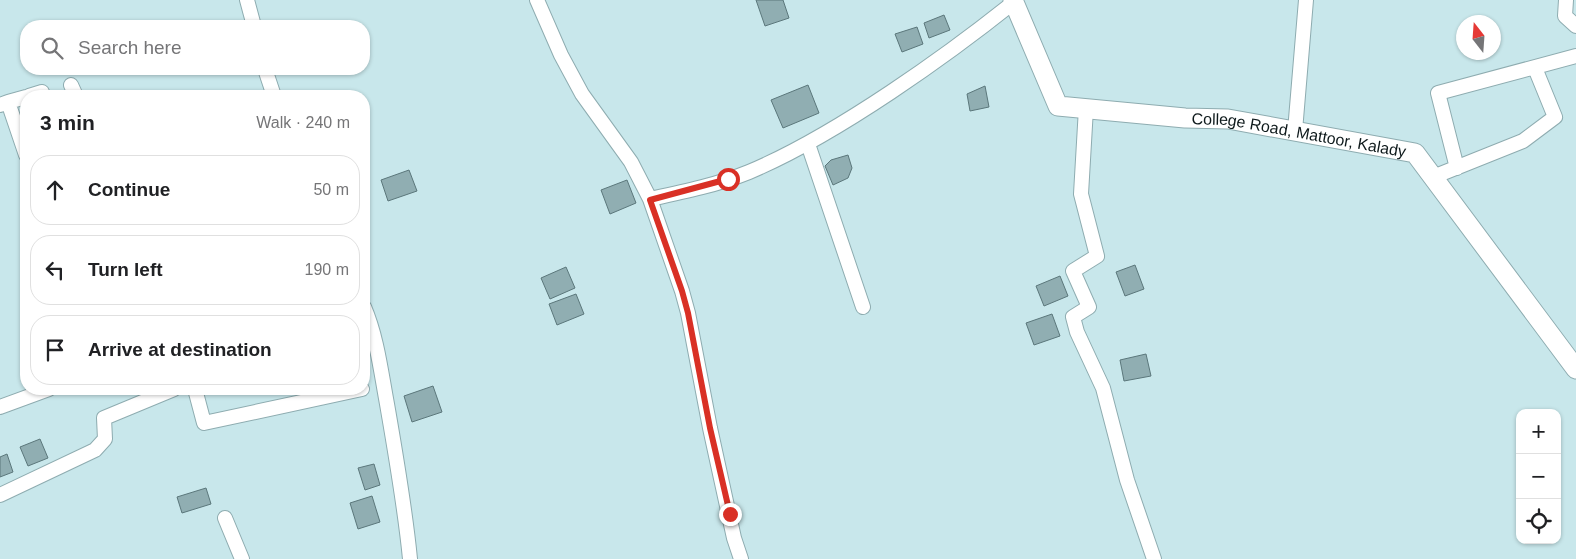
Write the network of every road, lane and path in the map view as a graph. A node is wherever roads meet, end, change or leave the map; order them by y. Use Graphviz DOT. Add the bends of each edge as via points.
graph roads {
  1 [pos="247,0"];
  2 [pos="537,0"];
  3 [pos="1306,0"];
  4 [pos="1566,0"];
  5 [pos="1014,1"];
  6 [pos="252,20"];
  7 [pos="1576,26"];
  8 [pos="1576,56"];
  9 [pos="1535,68"];
  10 [pos="266,75"];
  11 [pos="272,90"];
  12 [pos="20,99"];
  13 [pos="4,104"];
  14 [pos="1086,108"];
  15 [pos="1296,131"];
  16 [pos="20,141"];
  17 [pos="808,144"];
  18 [pos="1457,168"];
  19 [pos="1433,177"];
  20 [pos="650,200"];
  21 [pos="863,307"];
  22 [pos="370,328"];
  23 [pos="1576,369"];
  24 [pos="383,384"];
  25 [pos="370,387"];
  26 [pos="33,395"];
  27 [pos="160,395"];
  28 [pos="197,395"];
  29 [pos="335,395"];
  30 [pos="0,407"];
  31 [pos="0,495"];
  32 [pos="225,518"];
  33 [pos="242,559"];
  34 [pos="410,559"];
  35 [pos="741,559"];
  36 [pos="1154,559"];
  1 -- 6 [label="street"];
  2 -- 20 [label="street" via="582,94 631,162"];
  3 -- 15 [label="street"];
  4 -- 7 [label="street" via="1565,16"];
  5 -- 14 [label="street, College Road, Mattoor, Kalady" via="1058,106"];
  5 -- 17 [label="street" via="981,29 914,76"];
  8 -- 9 [label="street"];
  9 -- 18 [label="street" via="1555,116 1523,141"];
  9 -- 18 [label="street" via="1438,93"];
  10 -- 11 [label="street"];
  12 -- 13 [label="street"];
  13 -- 16 [label="street"];
  14 -- 15 [label="street, College Road, Mattoor, Kalady" via="1228,119"];
  14 -- 36 [label="street" via="1081,194 1097,256 1073,271 1089,307 1073,317 1103,388 1127,480"];
  15 -- 19 [label="street, College Road, Mattoor, Kalady" via="1415,153"];
  17 -- 20 [label="street" via="749,172"];
  17 -- 21 [label="street"];
  18 -- 19 [label="street"];
  19 -- 23 [label="street, College Road, Mattoor, Kalady"];
  20 -- 35 [label="street" via="688,313 710,428"];
  22 -- 24 [label="street"];
  24 -- 25 [label="street"];
  24 -- 34 [label="street" via="402,489"];
  26 -- 30 [label="street"];
  27 -- 31 [label="street" via="104,418 105,439 95,450"];
  28 -- 29 [label="street" via="204,423"];
  32 -- 33 [label="street"];
}
